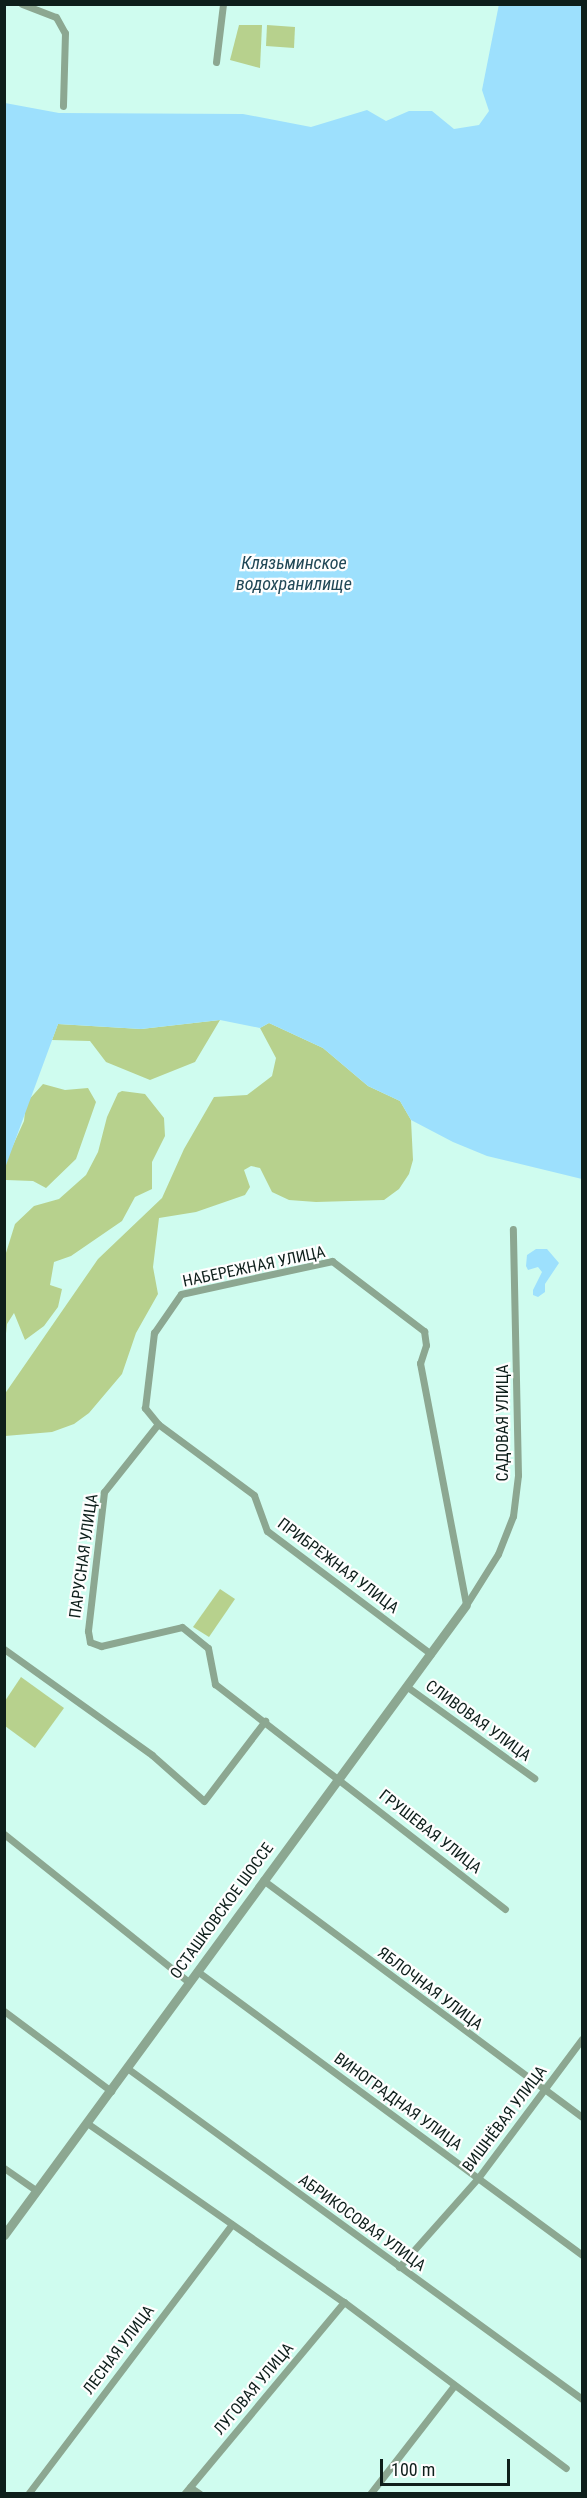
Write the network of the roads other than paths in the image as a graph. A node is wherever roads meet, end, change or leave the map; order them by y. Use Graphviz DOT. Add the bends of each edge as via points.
graph roads {
  1 [pos="22,4"];
  2 [pos="223,4"];
  3 [pos="216,62"];
  4 [pos="63,106"];
  5 [pos="513,1229"];
  6 [pos="158,1424"];
  7 [pos="466,1605"];
  8 [pos="4,1648"];
  9 [pos="431,1654"];
  10 [pos="406,1686"];
  11 [pos="265,1721"];
  12 [pos="338,1777"];
  13 [pos="534,1778"];
  14 [pos="4,1834"];
  15 [pos="263,1880"];
  16 [pos="506,1909"];
  17 [pos="197,1971"];
  18 [pos="189,1982"];
  19 [pos="4,2011"];
  20 [pos="582,2039"];
  21 [pos="127,2068"];
  22 [pos="543,2090"];
  23 [pos="111,2091"];
  24 [pos="582,2117"];
  25 [pos="87,2122"];
  26 [pos="4,2168"];
  27 [pos="478,2178"];
  28 [pos="37,2191"];
  29 [pos="232,2223"];
  30 [pos="4,2235"];
  31 [pos="582,2255"];
  32 [pos="399,2267"];
  33 [pos="344,2302"];
  34 [pos="453,2387"];
  35 [pos="582,2399"];
  36 [pos="566,2468"];
  37 [pos="190,2487"];
  38 [pos="28,2493"];
  39 [pos="184,2493"];
  40 [pos="201,2493"];
  41 [pos="370,2493"];
  1 -- 4 [label="street" via="56,18 65,33"];
  2 -- 3 [label="street"];
  5 -- 7 [label="street, САДОВАЯ УЛИЦА" via="518,1475 513,1516 498,1554"];
  6 -- 7 [label="street, НАБЕРЕЖНАЯ УЛИЦА" via="145,1408 154,1333 181,1294 332,1261 424,1330 426,1345 420,1363"];
  6 -- 9 [label="street, ПРИБРЕЖНАЯ УЛИЦА" via="254,1496 267,1531"];
  6 -- 11 [label="street, ПАРУСНАЯ УЛИЦА" via="104,1492 88,1631 90,1642 101,1646 182,1627 208,1648 216,1684"];
  7 -- 9 [label="street, ОСТАШКОВСКОЕ ШОССЕ"];
  8 -- 11 [label="street" via="144,1748 204,1802"];
  9 -- 10 [label="street, ОСТАШКОВСКОЕ ШОССЕ"];
  10 -- 12 [label="street, ОСТАШКОВСКОЕ ШОССЕ"];
  10 -- 13 [label="street, СЛИВОВАЯ УЛИЦА"];
  11 -- 12 [label="street, ПАРУСНАЯ УЛИЦА"];
  12 -- 15 [label="street, ОСТАШКОВСКОЕ ШОССЕ"];
  12 -- 16 [label="street, ГРУШЕВАЯ УЛИЦА"];
  14 -- 18 [label="street"];
  15 -- 17 [label="street, ОСТАШКОВСКОЕ ШОССЕ"];
  15 -- 22 [label="street, ЯБЛОЧНАЯ УЛИЦА"];
  17 -- 18 [label="street, ОСТАШКОВСКОЕ ШОССЕ"];
  17 -- 27 [label="street, ВИНОГРАДНАЯ УЛИЦА"];
  18 -- 21 [label="street, ОСТАШКОВСКОЕ ШОССЕ"];
  19 -- 23 [label="street"];
  20 -- 22 [label="street, ВИШНЁВАЯ УЛИЦА"];
  21 -- 23 [label="street, ОСТАШКОВСКОЕ ШОССЕ"];
  21 -- 32 [label="street, АБРИКОСОВАЯ УЛИЦА"];
  22 -- 24 [label="street, ЯБЛОЧНАЯ УЛИЦА"];
  22 -- 27 [label="street, ВИШНЁВАЯ УЛИЦА"];
  23 -- 25 [label="street, ОСТАШКОВСКОЕ ШОССЕ"];
  25 -- 28 [label="street, ОСТАШКОВСКОЕ ШОССЕ"];
  25 -- 29 [label="street"];
  26 -- 28 [label="street"];
  27 -- 31 [label="street, ВИНОГРАДНАЯ УЛИЦА"];
  27 -- 32 [label="street, ВИШНЁВАЯ УЛИЦА"];
  28 -- 30 [label="street, ОСТАШКОВСКОЕ ШОССЕ"];
  29 -- 33 [label="street"];
  29 -- 38 [label="street, ЛЕСНАЯ УЛИЦА"];
  32 -- 35 [label="street, АБРИКОСОВАЯ УЛИЦА"];
  33 -- 34 [label="street"];
  33 -- 37 [label="street, ЛУГОВАЯ УЛИЦА"];
  34 -- 36 [label="street"];
  34 -- 41 [label="street"];
  37 -- 39 [label="street, ЛУГОВАЯ УЛИЦА"];
  37 -- 40 [label="street"];
}
